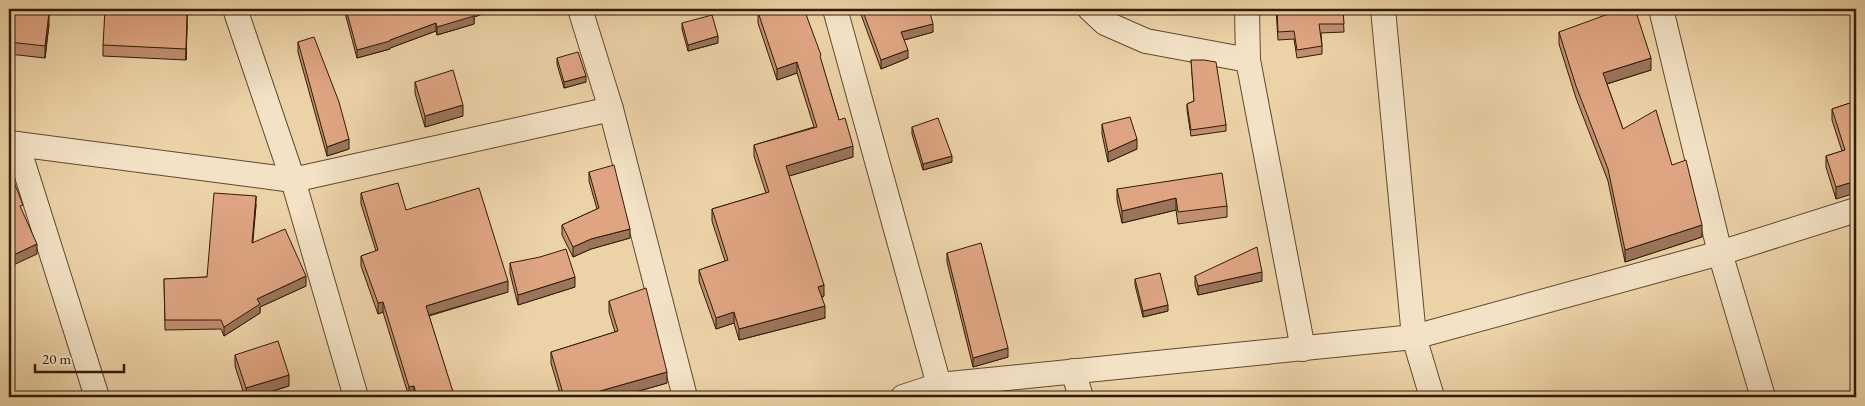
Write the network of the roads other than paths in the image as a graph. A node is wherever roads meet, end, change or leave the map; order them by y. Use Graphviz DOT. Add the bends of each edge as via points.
graph roads {
  1 [pos="235,9"];
  2 [pos="580,9"];
  3 [pos="835,9"];
  4 [pos="1090,9"];
  5 [pos="1248,9"];
  6 [pos="1383,9"];
  7 [pos="1661,9"];
  8 [pos="1248,60"];
  9 [pos="610,109"];
  10 [pos="13,144"];
  11 [pos="293,180"];
  12 [pos="1856,210"];
  13 [pos="1720,253"];
  14 [pos="1414,337"];
  15 [pos="1303,349"];
  16 [pos="1074,371"];
  17 [pos="939,385"];
  18 [pos="97,397"];
  19 [pos="356,397"];
  20 [pos="686,397"];
  21 [pos="903,397"];
  22 [pos="1081,397"];
  23 [pos="1432,397"];
  24 [pos="1763,397"];
  1 -- 11 [label="street"];
  2 -- 9 [label="street"];
  3 -- 17 [label="street"];
  4 -- 8 [label="street" via="1104,23 1146,41"];
  5 -- 8 [label="street"];
  6 -- 14 [label="street"];
  7 -- 13 [label="street"];
  8 -- 15 [label="street"];
  9 -- 11 [label="street"];
  9 -- 20 [label="street"];
  10 -- 11 [label="street"];
  10 -- 18 [label="street"];
  11 -- 19 [label="street"];
  12 -- 13 [label="street"];
  13 -- 14 [label="street"];
  13 -- 24 [label="street"];
  14 -- 15 [label="street"];
  14 -- 23 [label="street"];
  15 -- 16 [label="street"];
  16 -- 17 [label="street"];
  16 -- 22 [label="street"];
  17 -- 21 [label="street"];
}
